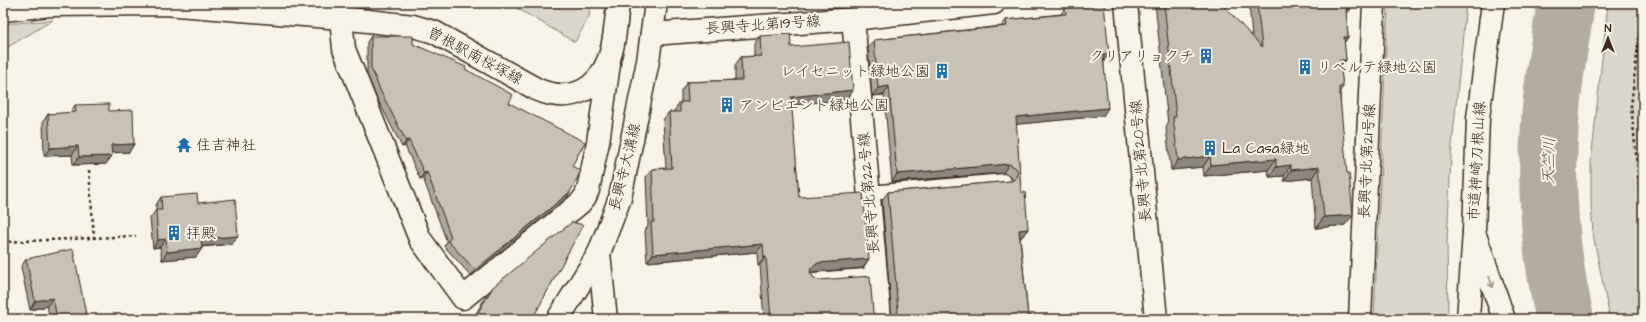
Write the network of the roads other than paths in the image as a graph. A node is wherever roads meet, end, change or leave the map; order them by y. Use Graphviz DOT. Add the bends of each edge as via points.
graph roads {
  1 [pos="618,3"];
  2 [pos="656,3"];
  3 [pos="994,3"];
  4 [pos="1126,3"];
  5 [pos="1374,3"];
  6 [pos="1493,3"];
  7 [pos="51,4"];
  8 [pos="3,10"];
  9 [pos="341,18"];
  10 [pos="853,19"];
  11 [pos="652,34"];
  12 [pos="613,36"];
  13 [pos="1004,181"];
  14 [pos="869,193"];
  15 [pos="1474,232"];
  16 [pos="599,253"];
  17 [pos="876,275"];
  18 [pos="813,280"];
  19 [pos="558,319"];
  20 [pos="606,319"];
  21 [pos="880,319"];
  22 [pos="1156,319"];
  23 [pos="1360,319"];
  24 [pos="1468,319"];
  25 [pos="1504,319"];
  1 -- 12 [label="street, 曽根駅南桜塚線"];
  2 -- 11 [label="street, 長興寺大溝線"];
  3 -- 10 [label="street, 長興寺北第19号線"];
  4 -- 22 [label="street, 長興寺北第20号線"];
  5 -- 23 [label="street, 長興寺北第21号線"];
  6 -- 15 [label="street, 市道神崎刀根山線" via="1478,118"];
  7 -- 8 [label="street, 曽根駅南桜塚線"];
  7 -- 9 [label="street, 曽根駅南桜塚線" via="165,4"];
  9 -- 12 [label="street, 曽根駅南桜塚線" via="412,26 434,32 538,90 560,96 581,92 593,83 608,60"];
  9 -- 12 [label="street" via="344,49 420,239 463,298 585,197 598,142"];
  10 -- 11 [label="street, 長興寺北第19号線"];
  10 -- 14 [label="street, 長興寺北第22号線"];
  11 -- 16 [label="street, 長興寺大溝線" via="623,186"];
  13 -- 14 [label="lane"];
  14 -- 17 [label="street, 長興寺北第22号線"];
  15 -- 24 [label="street, 市道神崎刀根山線"];
  15 -- 25 [label="street, one-way"];
  16 -- 19 [label="street, 長興寺大溝線"];
  16 -- 20 [label="street"];
  17 -- 18 [label="lane"];
  17 -- 21 [label="street, 長興寺北第22号線"];
}
